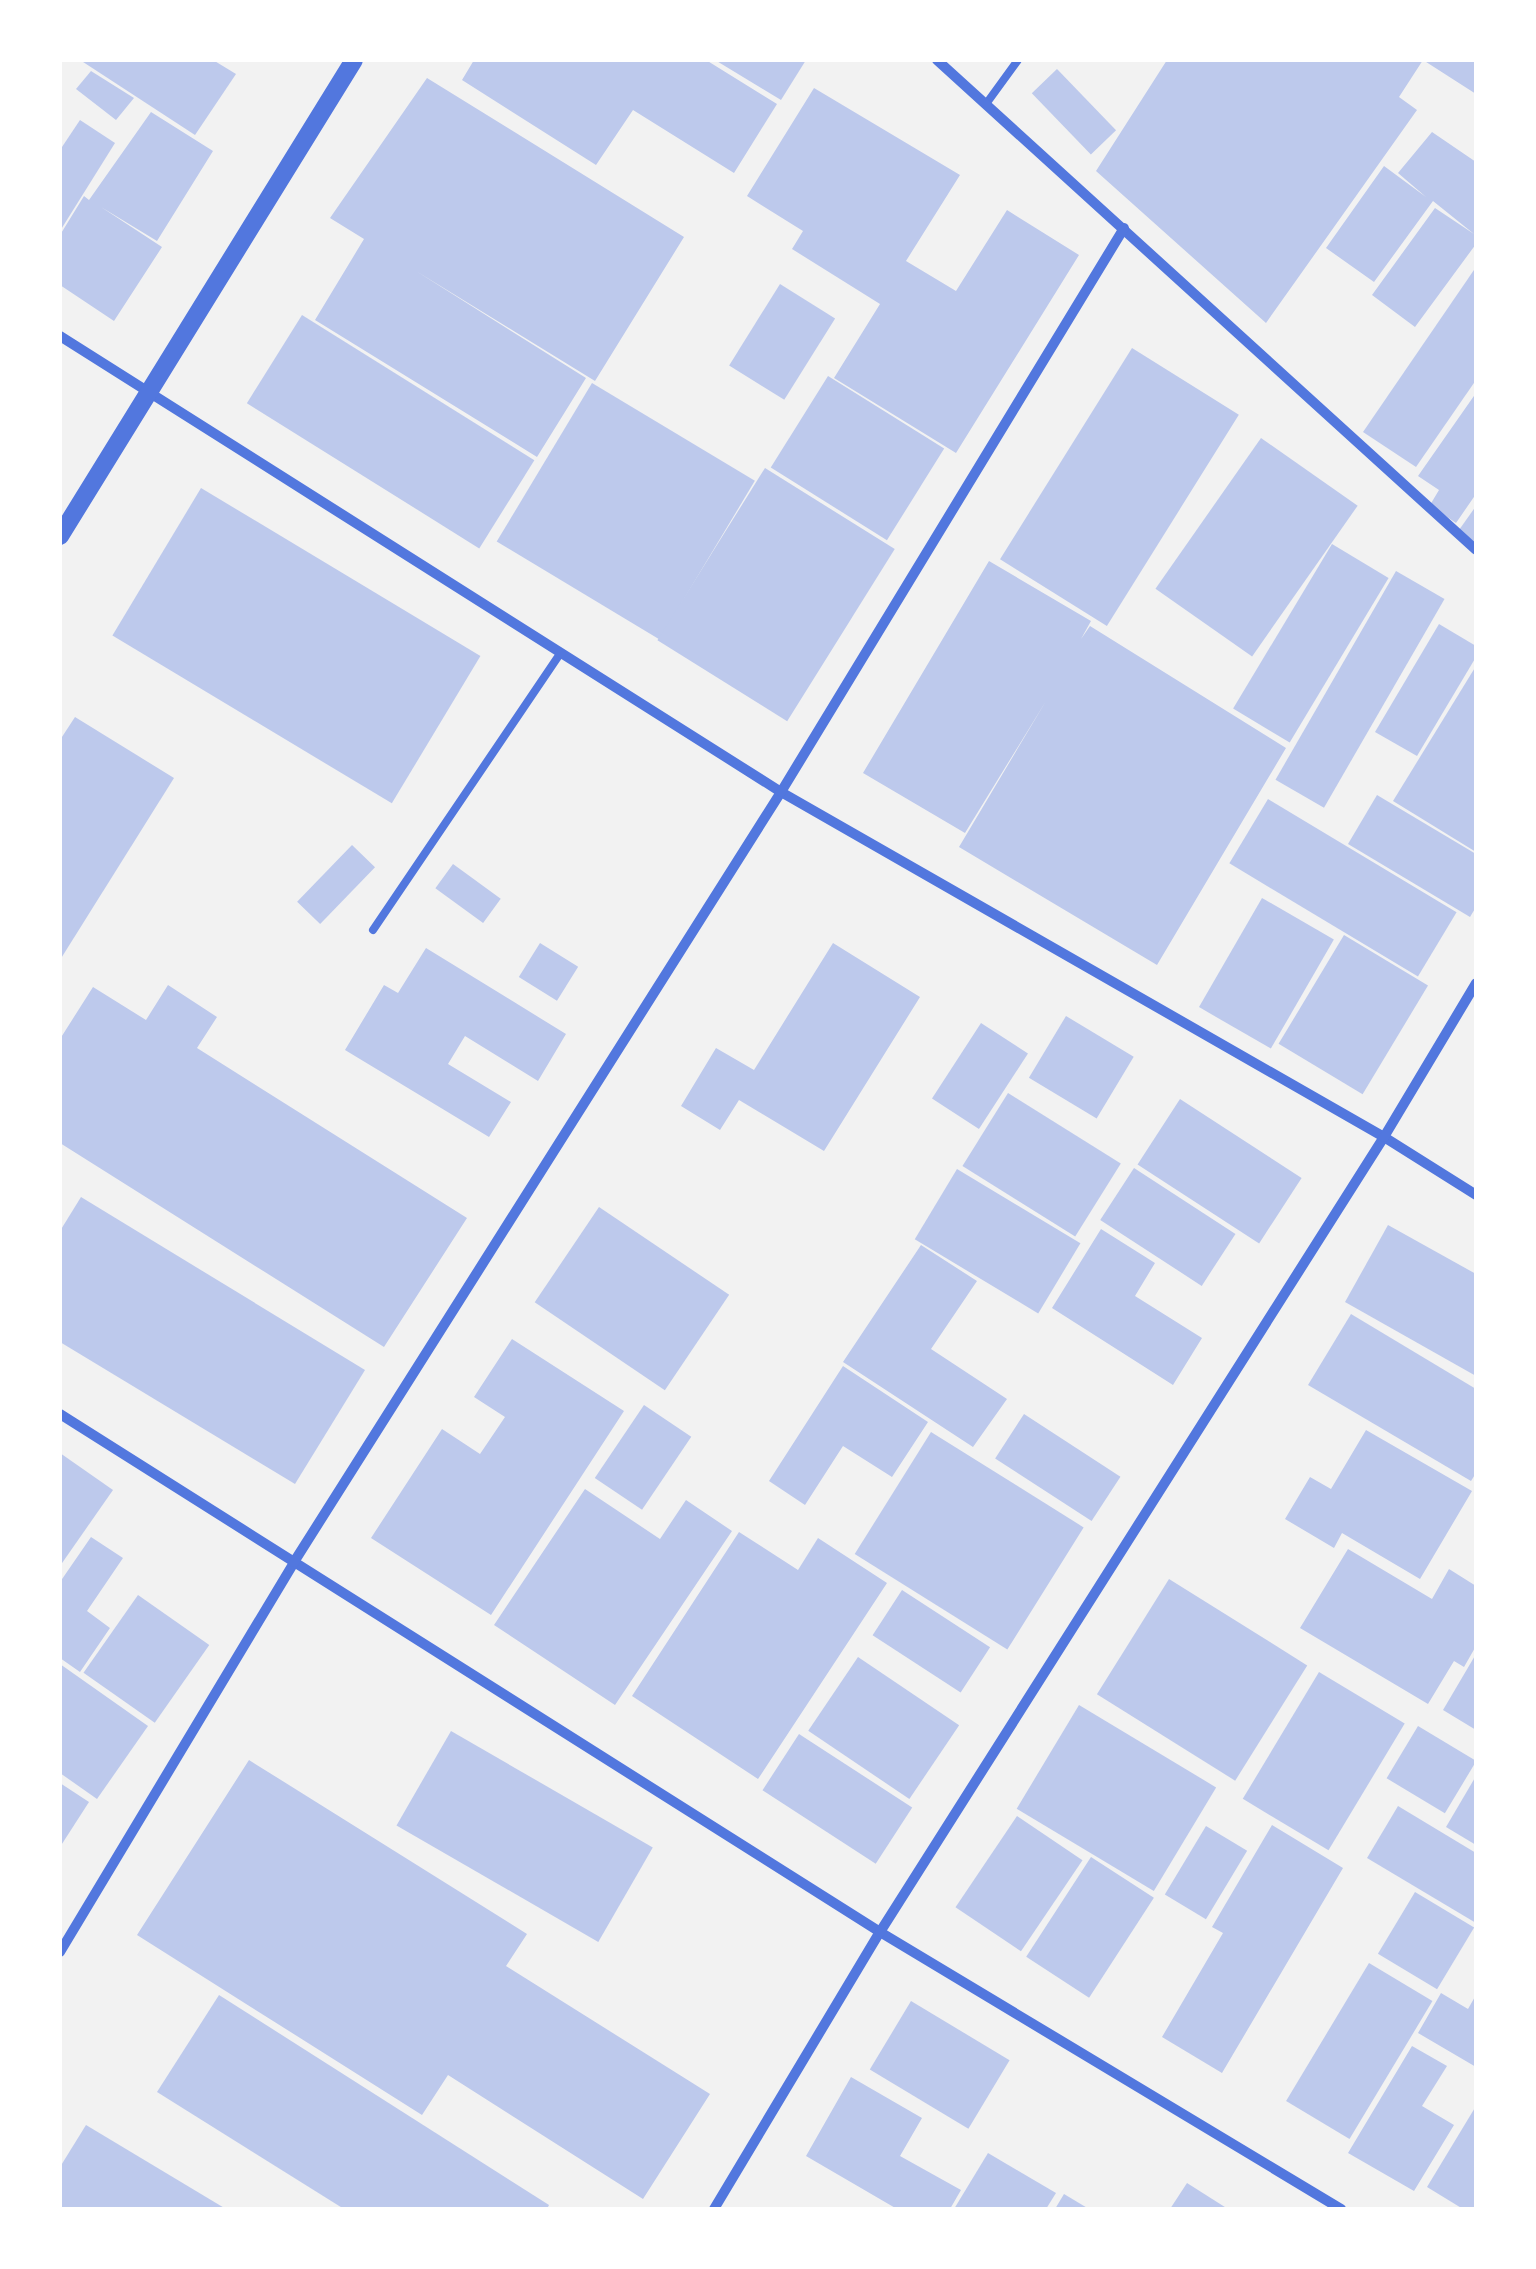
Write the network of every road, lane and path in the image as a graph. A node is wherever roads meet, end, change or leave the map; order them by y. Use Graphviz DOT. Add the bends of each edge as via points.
graph roads {
  1 [pos="354,60"];
  2 [pos="937,60"];
  3 [pos="1018,60"];
  4 [pos="986,104"];
  5 [pos="1124,228"];
  6 [pos="60,336"];
  7 [pos="148,392"];
  8 [pos="60,536"];
  9 [pos="1476,550"];
  10 [pos="560,654"];
  11 [pos="781,792"];
  12 [pos="374,930"];
  13 [pos="1476,982"];
  14 [pos="1384,1137"];
  15 [pos="1476,1195"];
  16 [pos="60,1414"];
  17 [pos="294,1562"];
  18 [pos="880,1932"];
  19 [pos="60,1952"];
  20 [pos="714,2209"];
  21 [pos="1341,2209"];
  1 -- 7 [label="street"];
  2 -- 4 [label="street"];
  3 -- 4 [label="lane"];
  4 -- 5 [label="street"];
  5 -- 9 [label="street"];
  5 -- 11 [label="street"];
  6 -- 7 [label="street"];
  7 -- 8 [label="street"];
  7 -- 10 [label="street"];
  10 -- 11 [label="street"];
  10 -- 12 [label="lane"];
  11 -- 14 [label="street"];
  11 -- 17 [label="street"];
  13 -- 14 [label="street"];
  14 -- 15 [label="street"];
  14 -- 18 [label="street"];
  16 -- 17 [label="street"];
  17 -- 18 [label="street"];
  17 -- 19 [label="street"];
  18 -- 20 [label="street"];
  18 -- 21 [label="street"];
}
